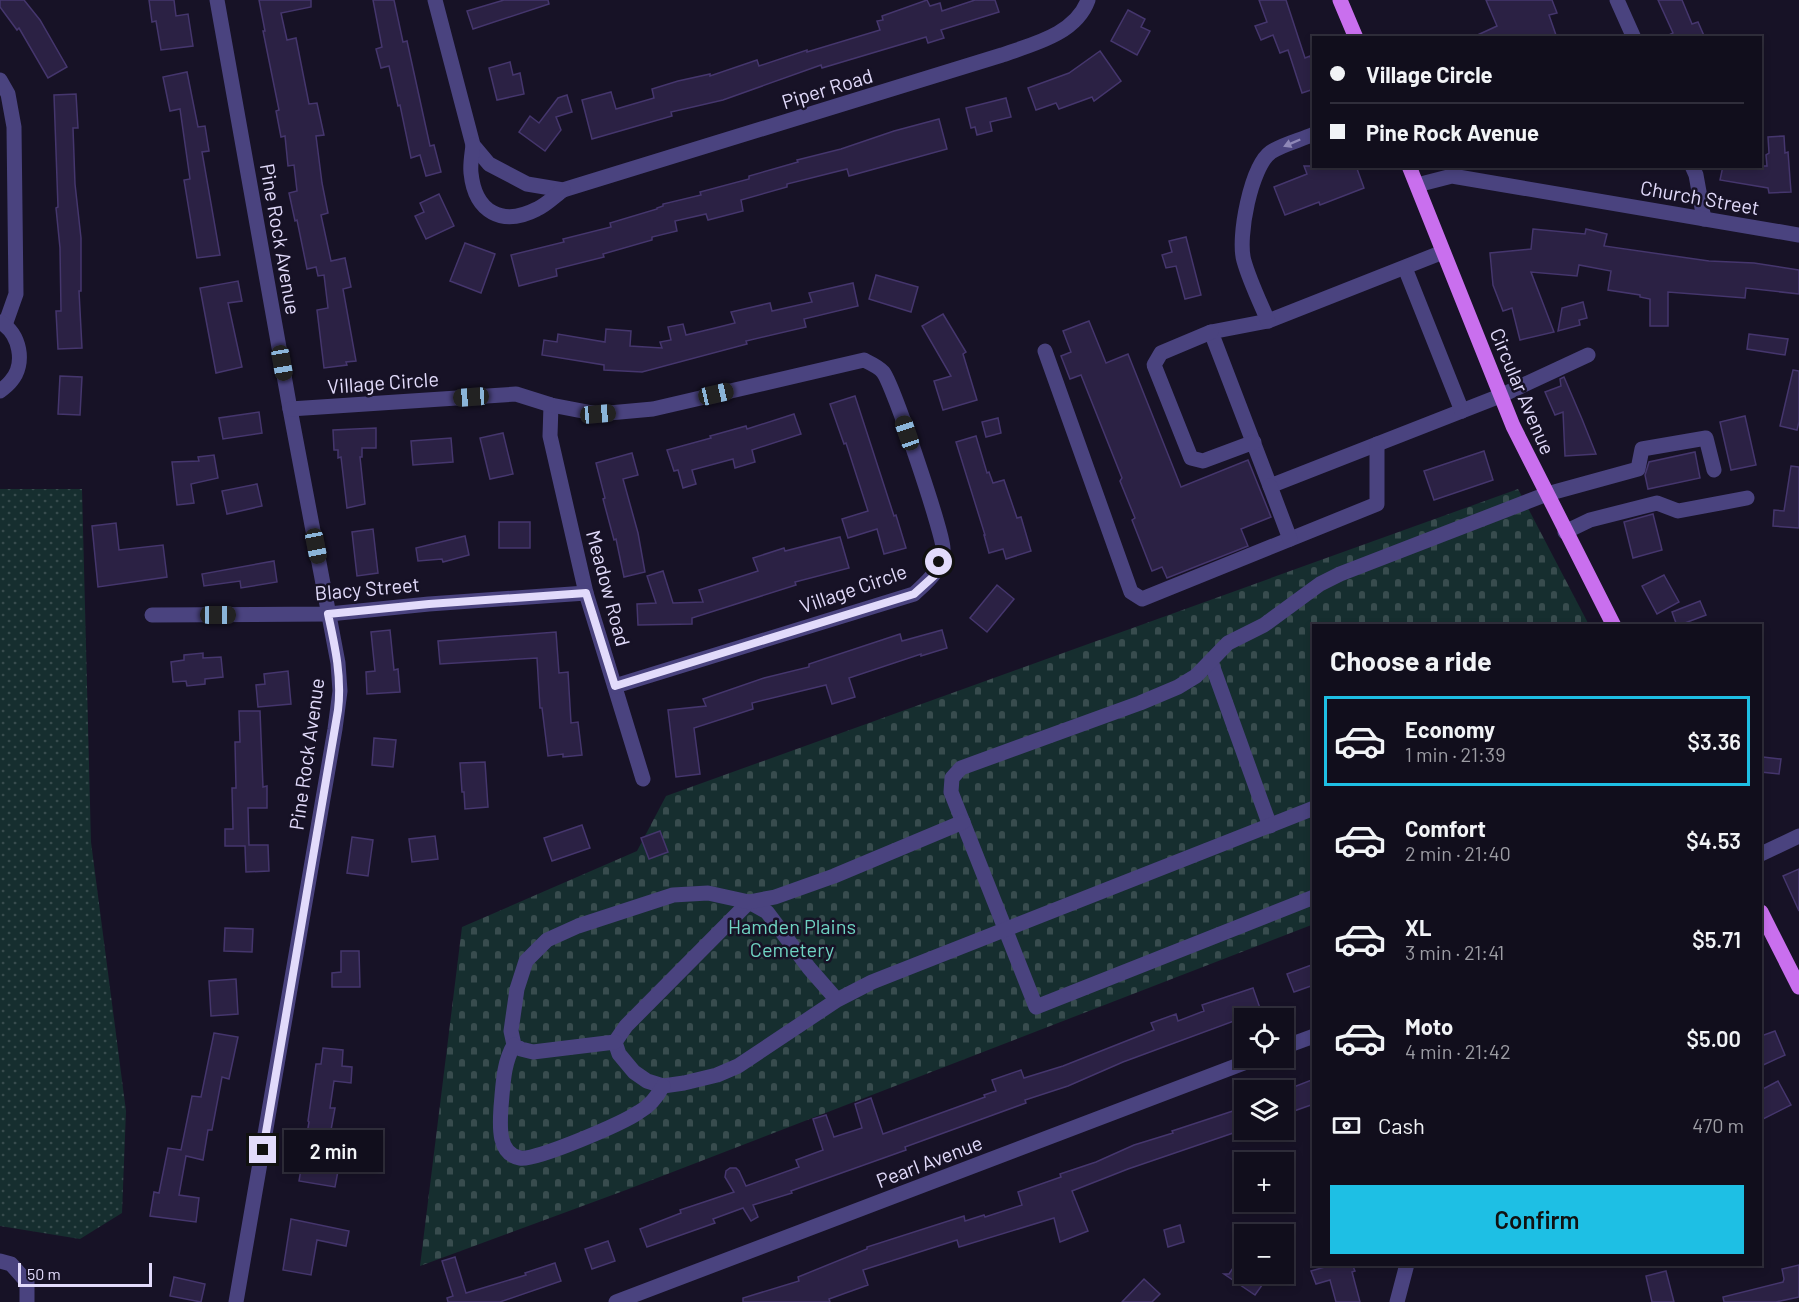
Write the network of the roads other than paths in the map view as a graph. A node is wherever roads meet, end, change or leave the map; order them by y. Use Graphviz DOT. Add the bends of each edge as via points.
graph roads {
  1 [pos="217,0"];
  2 [pos="435,0"];
  3 [pos="1088,0"];
  4 [pos="1340,0"];
  5 [pos="1617,0"];
  6 [pos="1355,36"];
  7 [pos="1633,36"];
  8 [pos="0,80"];
  9 [pos="1312,135"];
  10 [pos="473,145"];
  11 [pos="1410,168"];
  12 [pos="1693,168"];
  13 [pos="1417,185"];
  14 [pos="563,190"];
  15 [pos="1704,219"];
  16 [pos="1799,235"];
  17 [pos="1443,252"];
  18 [pos="1405,268"];
  19 [pos="1268,321"];
  20 [pos="2,324"];
  21 [pos="1211,332"];
  22 [pos="1045,351"];
  23 [pos="1588,355"];
  24 [pos="0,391"];
  25 [pos="1500,396"];
  26 [pos="551,405"];
  27 [pos="290,409"];
  28 [pos="1462,411"];
  29 [pos="1254,442"];
  30 [pos="1377,444"];
  31 [pos="1714,470"];
  32 [pos="1270,486"];
  33 [pos="1547,494"];
  34 [pos="1747,498"];
  35 [pos="1565,532"];
  36 [pos="1290,539"];
  37 [pos="586,593"];
  38 [pos="328,614"];
  39 [pos="152,615"];
  40 [pos="1613,624"];
  41 [pos="1211,662"];
  42 [pos="615,686"];
  43 [pos="643,779"];
  44 [pos="1312,809"];
  45 [pos="963,822"];
  46 [pos="1270,826"];
  47 [pos="1799,836"];
  48 [pos="1762,854"];
  49 [pos="1312,898"];
  50 [pos="749,902"];
  51 [pos="1762,914"];
  52 [pos="1004,930"];
  53 [pos="1799,987"];
  54 [pos="837,1000"];
  55 [pos="1312,1037"];
  56 [pos="615,1042"];
  57 [pos="1294,1043"];
  58 [pos="514,1045"];
  59 [pos="1234,1067"];
  60 [pos="663,1086"];
  61 [pos="0,1261"];
  62 [pos="1406,1266"];
  63 [pos="27,1302"];
  64 [pos="236,1302"];
  65 [pos="615,1302"];
  66 [pos="1397,1302"];
  1 -- 27 [label="street, Pine Rock Avenue"];
  2 -- 10 [label="street, Piper Road"];
  3 -- 14 [label="street, Piper Road" via="1077,21 1046,39 1002,55"];
  4 -- 6 [label="main road"];
  5 -- 7 [label="street"];
  8 -- 20 [label="street" via="8,94 14,127 16,294"];
  9 -- 19 [label="street, one-way" via="1270,153 1250,191 1242,233 1243,259"];
  10 -- 14 [label="street, Piper Road" via="489,164 527,184"];
  10 -- 14 [label="street, Piper Road" via="470,172 475,190 483,206 497,216 517,216 537,209"];
  11 -- 13 [label="main road, Circular Avenue"];
  12 -- 15 [label="street"];
  13 -- 15 [label="street, Church Street" via="1452,176"];
  13 -- 17 [label="main road, Circular Avenue"];
  15 -- 16 [label="street, Church Street"];
  17 -- 18 [label="street"];
  17 -- 25 [label="main road, Circular Avenue"];
  18 -- 19 [label="street"];
  18 -- 28 [label="street"];
  19 -- 21 [label="street"];
  20 -- 24 [label="street" via="15,337 20,351 19,367 12,381"];
  21 -- 29 [label="street"];
  21 -- 29 [label="street" via="1161,353 1154,365 1191,458 1203,461"];
  22 -- 36 [label="street" via="1131,592 1142,599"];
  23 -- 25 [label="street"];
  25 -- 28 [label="street"];
  25 -- 33 [label="main road, Circular Avenue"];
  26 -- 27 [label="street, Village Circle" via="516,394"];
  26 -- 37 [label="street, Meadow Road" via="550,436"];
  26 -- 42 [label="street, Village Circle" via="598,414 653,410 864,360 883,371 892,392 943,548 935,575 914,594"];
  27 -- 38 [label="street, Pine Rock Avenue"];
  28 -- 30 [label="street"];
  29 -- 32 [label="street"];
  30 -- 32 [label="street"];
  30 -- 36 [label="street" via="1377,504"];
  31 -- 33 [label="street" via="1706,438 1642,449 1638,469"];
  32 -- 36 [label="street"];
  33 -- 35 [label="main road, Circular Avenue"];
  33 -- 41 [label="street" via="1320,584 1264,625 1228,644"];
  34 -- 35 [label="street" via="1678,511 1657,503 1590,520"];
  35 -- 40 [label="main road, Circular Avenue"];
  37 -- 38 [label="street, Blacy Street"];
  37 -- 42 [label="street, Meadow Road"];
  38 -- 39 [label="street, Blacy Street"];
  38 -- 64 [label="street, Pine Rock Avenue" via="340,691 335,729"];
  41 -- 45 [label="street" via="1178,687 961,768 952,778 951,792"];
  41 -- 46 [label="street"];
  42 -- 43 [label="street, Meadow Road"];
  44 -- 46 [label="street"];
  45 -- 50 [label="street" via="811,885"];
  45 -- 52 [label="street"];
  46 -- 52 [label="street"];
  47 -- 48 [label="street"];
  49 -- 52 [label="street" via="1036,1007"];
  50 -- 54 [label="street" via="767,912"];
  50 -- 56 [label="street" via="626,1026"];
  50 -- 58 [label="street" via="708,892 673,896 547,940 526,960 517,988 511,1030"];
  51 -- 53 [label="main road"];
  52 -- 54 [label="street"];
  54 -- 60 [label="street" via="738,1066 717,1075"];
  55 -- 57 [label="street"];
  56 -- 58 [label="street" via="533,1052"];
  56 -- 60 [label="street" via="619,1054 634,1072"];
  58 -- 60 [label="street" via="503,1081 500,1126 502,1141 519,1158 539,1156 639,1113"];
  59 -- 65 [label="street, Pearl Avenue"];
  61 -- 63 [label="street" via="11,1264 27,1282"];
  62 -- 66 [label="street"];
}
